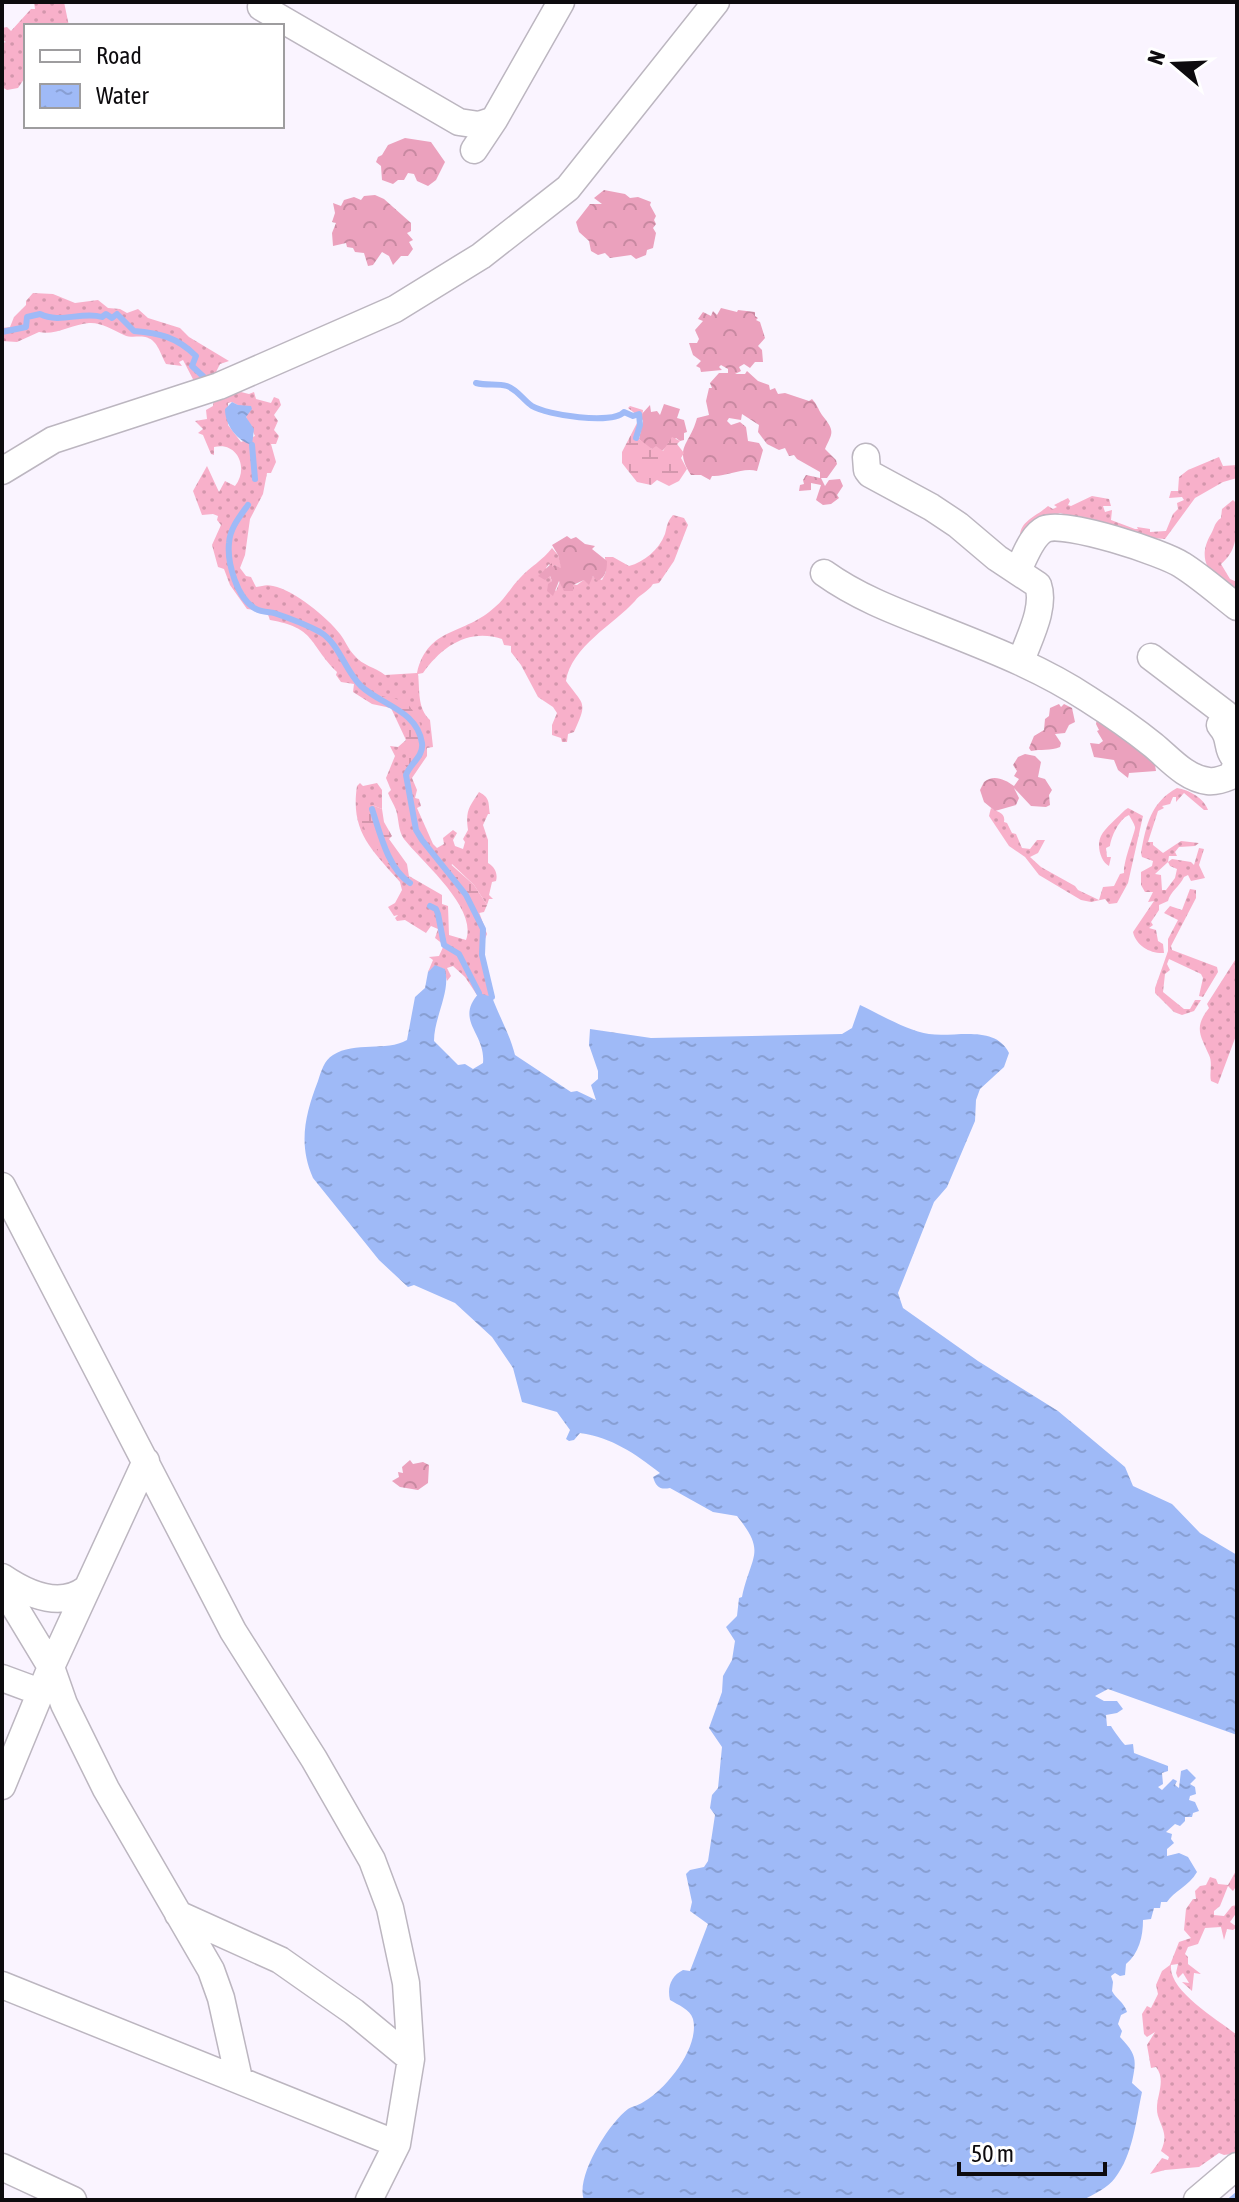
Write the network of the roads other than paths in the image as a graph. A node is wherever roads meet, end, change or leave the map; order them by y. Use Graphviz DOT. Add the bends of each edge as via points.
graph roads {
  1 [pos="262,2"];
  2 [pos="561,2"];
  3 [pos="716,2"];
  4 [pos="494,120"];
  5 [pos="474,150"];
  6 [pos="866,457"];
  7 [pos="2,471"];
  8 [pos="1018,570"];
  9 [pos="824,573"];
  10 [pos="1237,607"];
  11 [pos="1151,657"];
  12 [pos="1021,661"];
  13 [pos="1237,762"];
  14 [pos="2,1186"];
  15 [pos="146,1461"];
  16 [pos="2,1577"];
  17 [pos="2,1586"];
  18 [pos="86,1589"];
  19 [pos="51,1667"];
  20 [pos="2,1678"];
  21 [pos="40,1692"];
  22 [pos="2,1786"];
  23 [pos="178,1914"];
  24 [pos="2,1985"];
  25 [pos="411,2059"];
  26 [pos="239,2079"];
  27 [pos="397,2144"];
  28 [pos="1237,2166"];
  29 [pos="2,2167"];
  30 [pos="73,2200"];
  31 [pos="369,2200"];
  32 [pos="1197,2200"];
  1 -- 4 [label="street" via="261,7 459,122 479,125"];
  2 -- 4 [label="street"];
  3 -- 7 [label="street" via="568,188 481,256 395,309 219,386 53,440"];
  4 -- 5 [label="street"];
  6 -- 8 [label="street" via="870,474 931,507"];
  8 -- 10 [label="street" via="1032,541 1044,529 1061,526 1180,563"];
  8 -- 12 [label="street" via="1041,592"];
  9 -- 12 [label="street" via="877,604"];
  11 -- 13 [label="street" via="1226,714 1220,725 1230,736"];
  12 -- 13 [label="street" via="1101,707 1184,770 1209,781 1222,780 1231,776"];
  14 -- 15 [label="street"];
  15 -- 18 [label="street"];
  15 -- 25 [label="street" via="233,1631 372,1860 390,1908 406,1983"];
  16 -- 18 [label="street" via="55,1599 76,1597"];
  17 -- 19 [label="street"];
  18 -- 19 [label="street"];
  19 -- 21 [label="street"];
  19 -- 23 [label="street" via="106,1789"];
  20 -- 21 [label="street"];
  21 -- 22 [label="street"];
  23 -- 25 [label="street" via="280,1960"];
  23 -- 26 [label="street" via="211,1970"];
  24 -- 26 [label="street"];
  25 -- 27 [label="street"];
  26 -- 27 [label="street"];
  27 -- 31 [label="street"];
  28 -- 32 [label="street"];
  29 -- 30 [label="street"];
}
